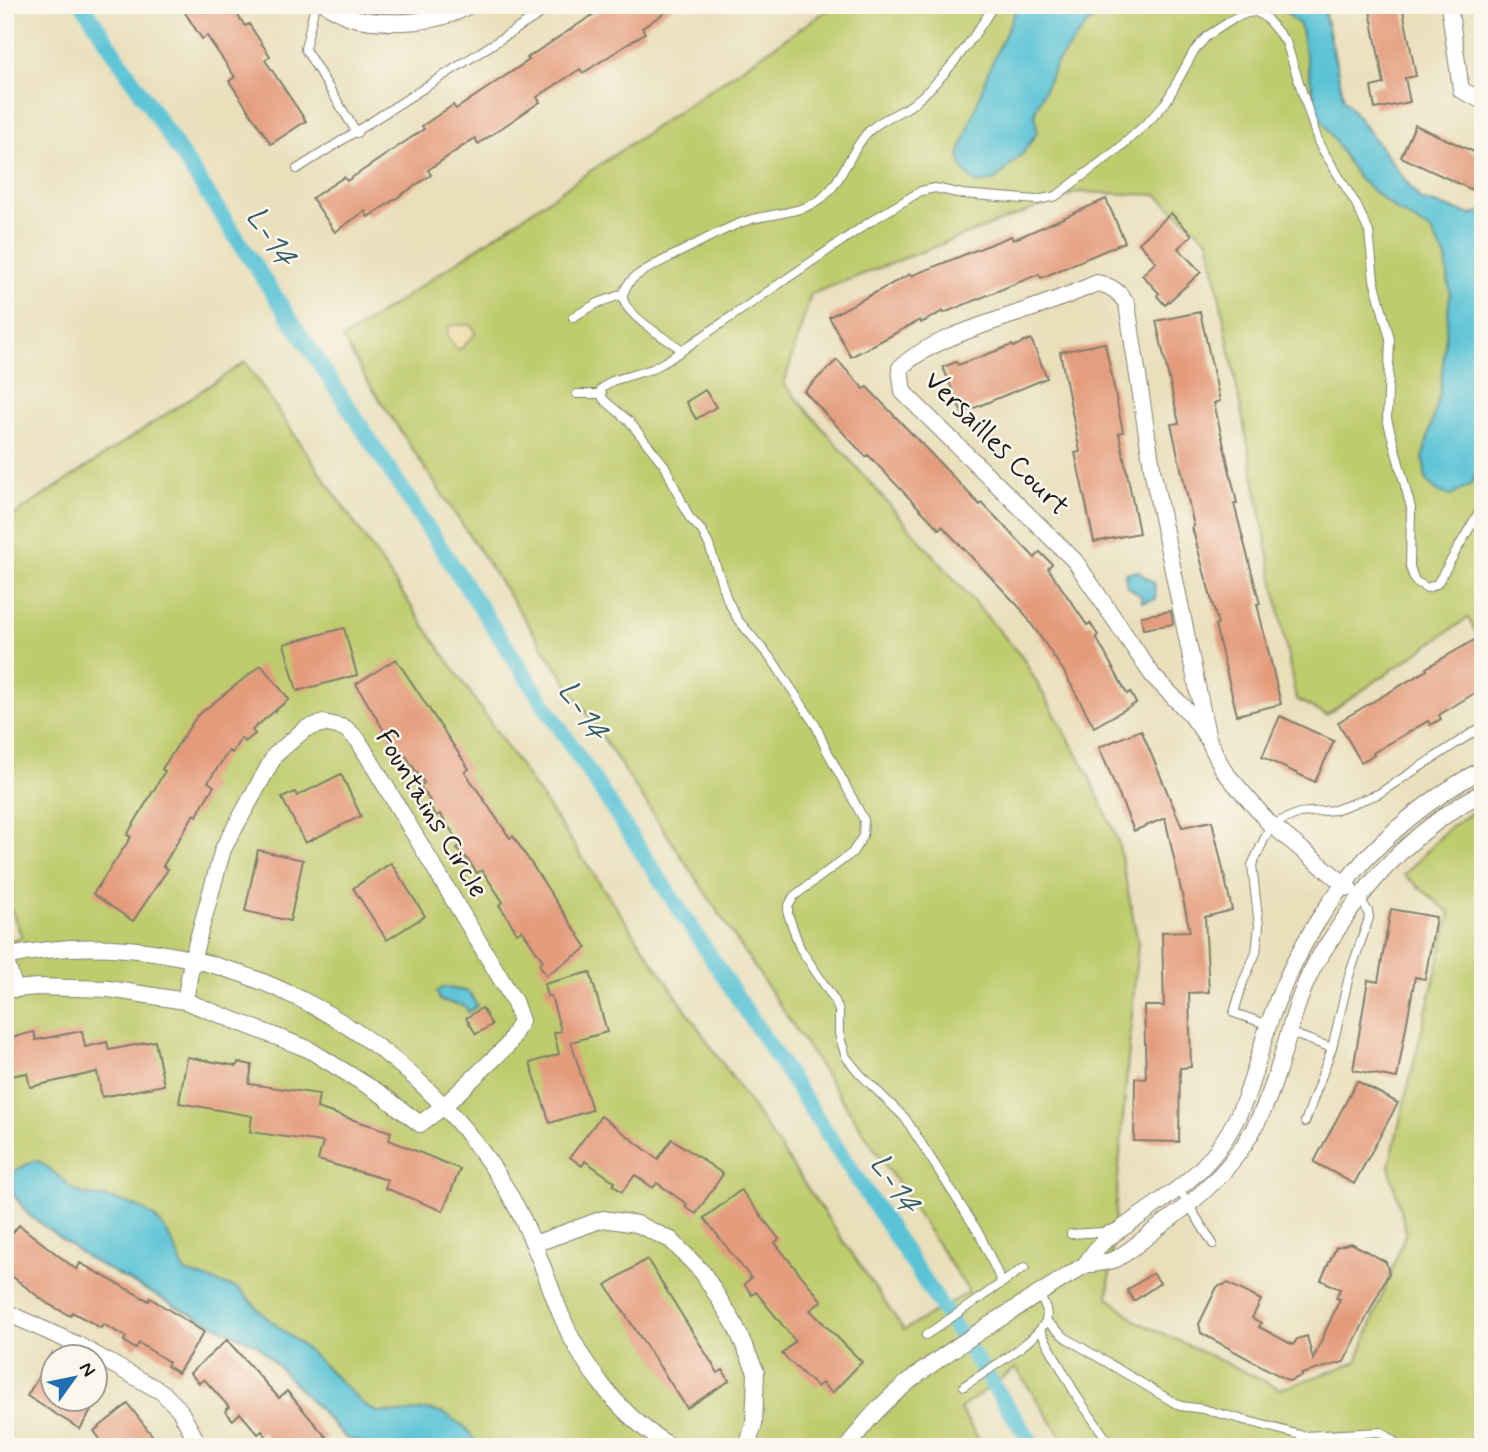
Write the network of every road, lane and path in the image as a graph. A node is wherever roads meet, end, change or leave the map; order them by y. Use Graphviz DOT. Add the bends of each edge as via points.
graph roads {
  1 [pos="315,5"];
  2 [pos="327,5"];
  3 [pos="468,5"];
  4 [pos="554,5"];
  5 [pos="994,5"];
  6 [pos="1449,5"];
  7 [pos="1258,9"];
  8 [pos="1483,101"];
  9 [pos="358,132"];
  10 [pos="297,169"];
  11 [pos="623,294"];
  12 [pos="573,317"];
  13 [pos="682,350"];
  14 [pos="577,394"];
  15 [pos="601,394"];
  16 [pos="1483,505"];
  17 [pos="1483,726"];
  18 [pos="1208,739"];
  19 [pos="1483,769"];
  20 [pos="1483,792"];
  21 [pos="1271,825"];
  22 [pos="1343,883"];
  23 [pos="1358,897"];
  24 [pos="5,958"];
  25 [pos="192,960"];
  26 [pos="1483,961"];
  27 [pos="1479,976"];
  28 [pos="10,991"];
  29 [pos="185,1001"];
  30 [pos="1269,1025"];
  31 [pos="1288,1032"];
  32 [pos="1332,1048"];
  33 [pos="444,1106"];
  34 [pos="1305,1122"];
  35 [pos="1178,1188"];
  36 [pos="1189,1206"];
  37 [pos="1129,1224"];
  38 [pos="1070,1234"];
  39 [pos="534,1244"];
  40 [pos="1213,1244"];
  41 [pos="1085,1265"];
  42 [pos="1025,1267"];
  43 [pos="1002,1283"];
  44 [pos="1038,1294"];
  45 [pos="5,1312"];
  46 [pos="1046,1321"];
  47 [pos="1040,1330"];
  48 [pos="926,1335"];
  49 [pos="964,1386"];
  50 [pos="200,1447"];
  51 [pos="672,1447"];
  52 [pos="747,1447"];
  53 [pos="848,1447"];
  54 [pos="1112,1447"];
  55 [pos="1401,1447"];
  1 -- 9 [label="lane" via="305,49"];
  2 -- 3 [label="street" via="355,19 420,23"];
  4 -- 9 [label="lane"];
  5 -- 11 [label="lane" via="971,44 930,88 865,135 820,200 748,220 707,239 640,273"];
  6 -- 8 [label="street" via="1461,90"];
  7 -- 13 [label="lane" via="1207,36 1149,121 1056,196 1037,200 935,188 921,191"];
  7 -- 16 [label="lane" via="1286,42 1319,144 1369,232 1374,280 1390,339 1387,419 1409,497 1409,567 1419,585 1437,584"];
  9 -- 10 [label="lane"];
  11 -- 12 [label="lane"];
  11 -- 13 [label="lane" via="633,316"];
  13 -- 15 [label="lane" via="652,369 612,381"];
  14 -- 15 [label="lane"];
  15 -- 43 [label="lane" via="665,466 689,517 709,545 738,620 816,726 856,802 864,820 859,844 794,897 788,914 804,955 835,1001 846,1057 905,1118 980,1235"];
  17 -- 21 [label="lane" via="1378,794 1335,810 1299,813"];
  18 -- 18 [label="street, Versailles Court" via="1153,474 1127,304 1119,293 1097,283 913,356 900,368 903,392 1075,561 1145,665"];
  18 -- 21 [label="street, Versailles Court" via="1224,771"];
  19 -- 22 [label="street" via="1413,814"];
  20 -- 23 [label="street" via="1426,829"];
  21 -- 22 [label="street, Versailles Court"];
  21 -- 30 [label="lane" via="1252,865 1259,926 1256,953 1234,1013"];
  22 -- 23 [label="street, Versailles Court"];
  22 -- 30 [label="street" via="1292,964"];
  23 -- 31 [label="street" via="1310,973"];
  23 -- 32 [label="lane" via="1369,918"];
  24 -- 25 [label="street" via="34,951 101,948"];
  24 -- 28 [label="street"];
  25 -- 29 [label="street"];
  25 -- 33 [label="street" via="262,982 347,1025 402,1066"];
  25 -- 33 [label="street, Fountains Circle" via="223,849 275,755 305,729 324,723 345,728 358,740 514,1001 521,1021 508,1045"];
  26 -- 27 [label="lane"];
  28 -- 29 [label="street" via="109,989"];
  29 -- 33 [label="street" via="308,1049 420,1124"];
  30 -- 31 [label="street"];
  30 -- 35 [label="street" via="1241,1112 1215,1152"];
  31 -- 32 [label="lane"];
  31 -- 36 [label="street" via="1259,1121 1231,1165"];
  32 -- 34 [label="lane"];
  33 -- 39 [label="street" via="499,1178"];
  35 -- 36 [label="lane"];
  35 -- 37 [label="street"];
  36 -- 40 [label="lane"];
  36 -- 41 [label="street" via="1115,1259"];
  37 -- 38 [label="lane"];
  37 -- 41 [label="street" via="1102,1243"];
  39 -- 51 [label="street" via="561,1316 590,1368 621,1405"];
  39 -- 52 [label="street" via="603,1219 637,1224 671,1240 703,1273 734,1323 756,1372 754,1424"];
  41 -- 44 [label="street"];
  42 -- 43 [label="lane"];
  43 -- 48 [label="lane"];
  44 -- 46 [label="lane" via="1047,1311"];
  44 -- 53 [label="street" via="936,1360 878,1409"];
  45 -- 50 [label="street" via="78,1345 162,1392 179,1409"];
  46 -- 47 [label="lane"];
  46 -- 55 [label="lane" via="1066,1338 1180,1406 1304,1436 1381,1432"];
  47 -- 49 [label="lane"];
  47 -- 54 [label="lane"];
}
